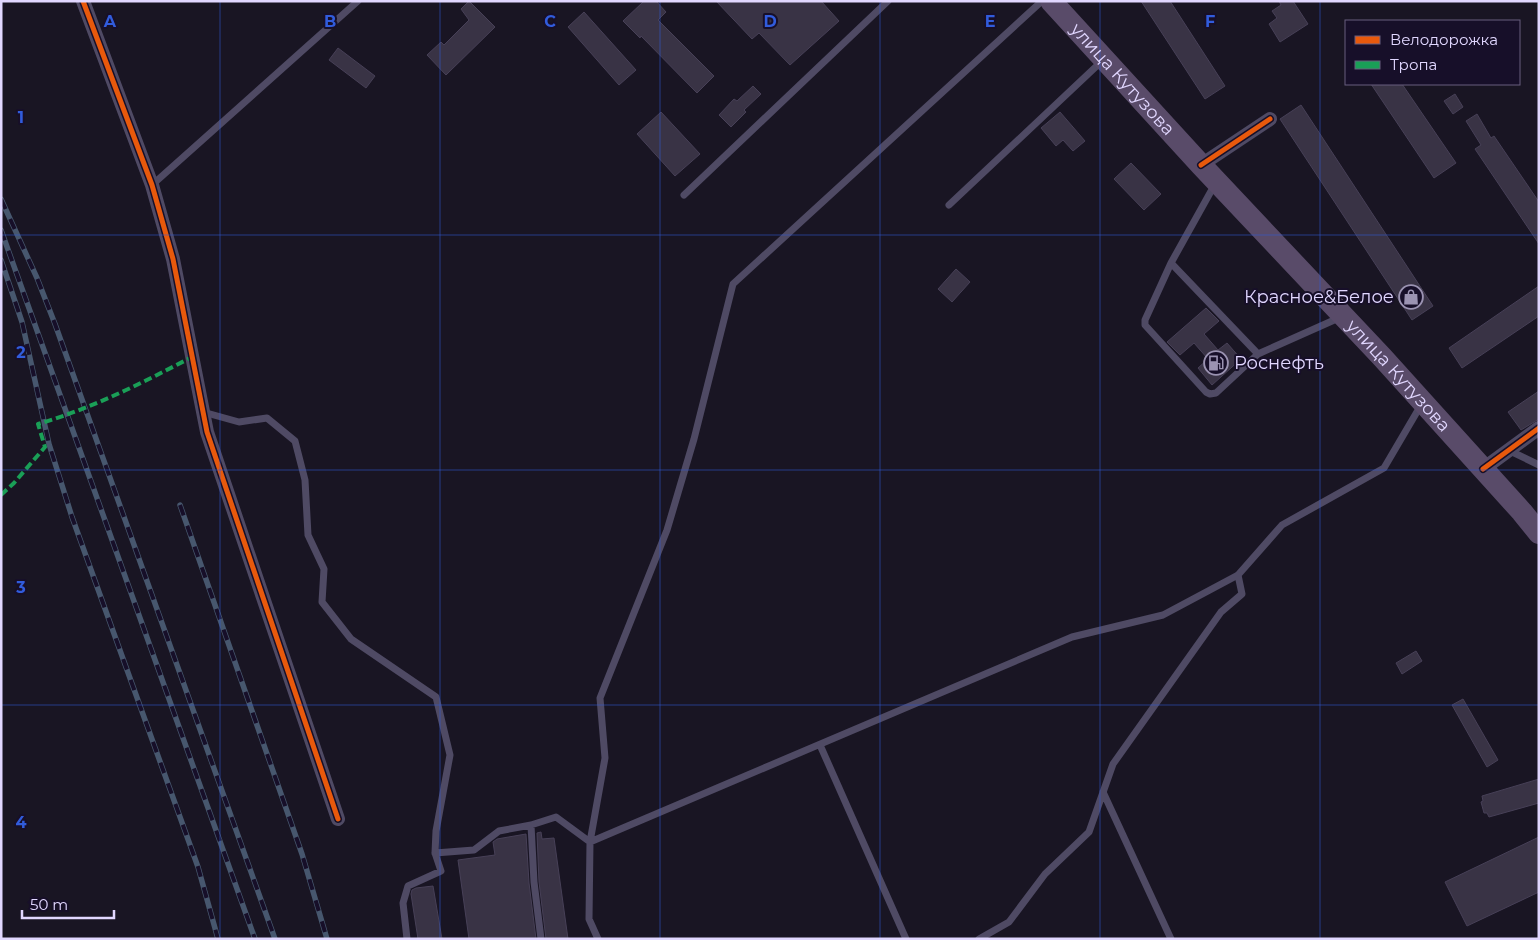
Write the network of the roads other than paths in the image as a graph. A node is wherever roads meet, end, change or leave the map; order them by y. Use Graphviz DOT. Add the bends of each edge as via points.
graph roads {
  1 [pos="83,1"];
  2 [pos="358,1"];
  3 [pos="888,1"];
  4 [pos="1042,1"];
  5 [pos="1051,1"];
  6 [pos="1104,59"];
  7 [pos="1270,120"];
  8 [pos="1201,165"];
  9 [pos="1217,181"];
  10 [pos="152,185"];
  11 [pos="684,195"];
  12 [pos="949,205"];
  13 [pos="1171,263"];
  14 [pos="1343,316"];
  15 [pos="1258,354"];
  16 [pos="1423,403"];
  17 [pos="203,412"];
  18 [pos="1539,428"];
  19 [pos="1508,450"];
  20 [pos="1539,464"];
  21 [pos="1483,468"];
  22 [pos="1539,533"];
  23 [pos="1238,575"];
  24 [pos="820,745"];
  25 [pos="1103,792"];
  26 [pos="338,819"];
  27 [pos="531,825"];
  28 [pos="590,842"];
  29 [pos="435,852"];
  30 [pos="407,939"];
  31 [pos="541,939"];
  32 [pos="598,939"];
  33 [pos="906,939"];
  34 [pos="979,939"];
  35 [pos="1170,939"];
  1 -- 10 [label="street"];
  2 -- 10 [label="lane"];
  3 -- 11 [label="lane"];
  4 -- 28 [label="lane" via="733,284 667,530 600,698 605,758"];
  5 -- 6 [label="main road, улица Кутузова"];
  6 -- 8 [label="main road, улица Кутузова"];
  6 -- 12 [label="lane"];
  7 -- 8 [label="street"];
  8 -- 9 [label="main road, улица Кутузова"];
  9 -- 13 [label="lane"];
  9 -- 14 [label="main road, улица Кутузова"];
  10 -- 17 [label="street" via="173,259"];
  13 -- 15 [label="lane"];
  13 -- 15 [label="lane" via="1145,324 1206,392 1216,393"];
  14 -- 15 [label="lane"];
  14 -- 16 [label="main road, улица Кутузова"];
  16 -- 21 [label="main road, улица Кутузова"];
  16 -- 23 [label="lane" via="1384,468 1282,525"];
  17 -- 26 [label="street"];
  17 -- 29 [label="lane" via="239,422 267,418 295,441 305,480 308,535 324,569 322,602 351,639 436,697 450,755"];
  18 -- 19 [label="street"];
  19 -- 20 [label="lane"];
  19 -- 21 [label="street"];
  21 -- 22 [label="main road, улица Кутузова"];
  23 -- 24 [label="lane" via="1163,615 1072,637"];
  23 -- 25 [label="lane" via="1242,594 1221,612 1112,764"];
  24 -- 28 [label="lane"];
  24 -- 33 [label="lane"];
  25 -- 34 [label="lane" via="1089,832 1045,874 1009,922"];
  25 -- 35 [label="lane"];
  27 -- 28 [label="lane" via="556,817"];
  27 -- 29 [label="lane" via="499,831 474,850"];
  27 -- 31 [label="lane"];
  28 -- 32 [label="lane" via="589,919"];
  29 -- 30 [label="lane" via="441,871 408,886 403,903"];
}
